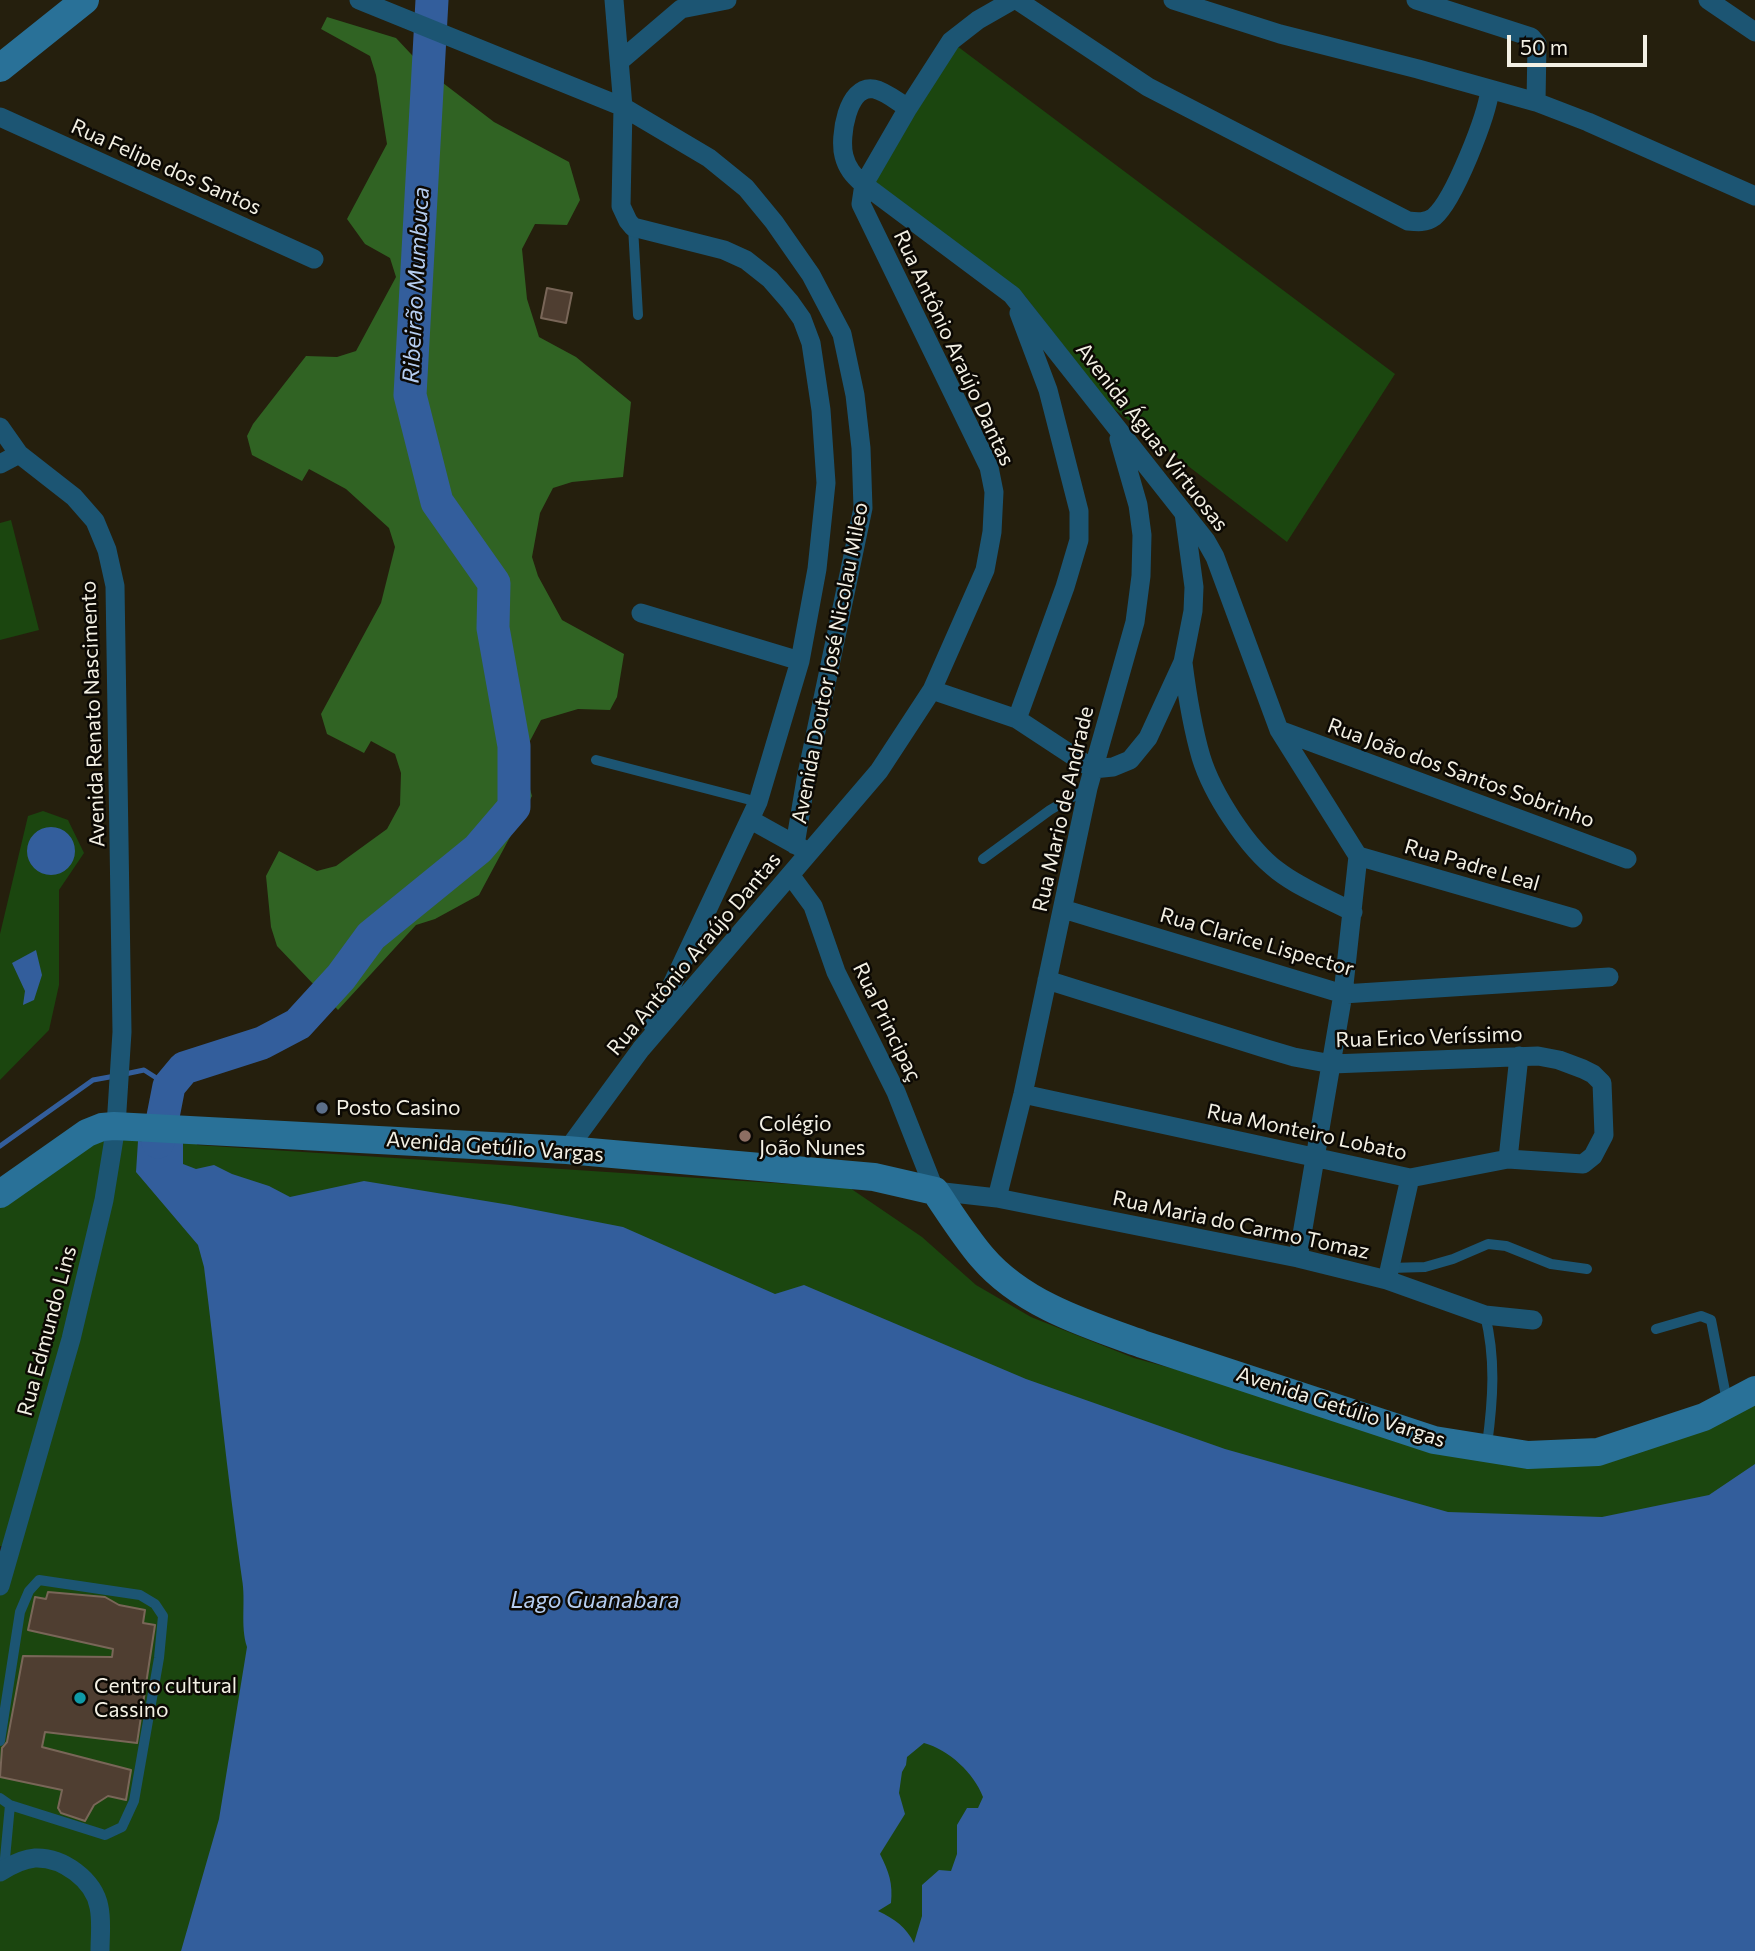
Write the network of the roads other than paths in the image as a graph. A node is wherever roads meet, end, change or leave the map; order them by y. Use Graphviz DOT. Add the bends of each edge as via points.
graph roads {
  1 [pos="85,0"];
  2 [pos="359,0"];
  3 [pos="614,0"];
  4 [pos="727,0"];
  5 [pos="1015,0"];
  6 [pos="1173,0"];
  7 [pos="1416,0"];
  8 [pos="1707,0"];
  9 [pos="683,5"];
  10 [pos="1755,32"];
  11 [pos="620,61"];
  12 [pos="0,68"];
  13 [pos="1490,89"];
  14 [pos="1536,102"];
  15 [pos="623,107"];
  16 [pos="908,108"];
  17 [pos="0,117"];
  18 [pos="864,184"];
  19 [pos="1755,196"];
  20 [pos="633,227"];
  21 [pos="314,259"];
  22 [pos="1012,295"];
  23 [pos="638,315"];
  24 [pos="0,427"];
  25 [pos="1117,431"];
  26 [pos="19,454"];
  27 [pos="0,464"];
  28 [pos="1184,513"];
  29 [pos="641,613"];
  30 [pos="800,661"];
  31 [pos="1183,662"];
  32 [pos="932,690"];
  33 [pos="1017,719"];
  34 [pos="1279,730"];
  35 [pos="596,760"];
  36 [pos="1093,769"];
  37 [pos="1088,788"];
  38 [pos="755,811"];
  39 [pos="802,849"];
  40 [pos="1358,856"];
  41 [pos="983,859"];
  42 [pos="1627,859"];
  43 [pos="791,876"];
  44 [pos="1063,909"];
  45 [pos="1353,912"];
  46 [pos="1573,918"];
  47 [pos="1609,977"];
  48 [pos="1047,981"];
  49 [pos="1343,994"];
  50 [pos="641,1049"];
  51 [pos="1519,1056"];
  52 [pos="1332,1064"];
  53 [pos="120,1092"];
  54 [pos="1023,1094"];
  55 [pos="126,1126"];
  56 [pos="567,1150"];
  57 [pos="1315,1157"];
  58 [pos="1508,1159"];
  59 [pos="1583,1164"];
  60 [pos="874,1177"];
  61 [pos="1410,1178"];
  62 [pos="935,1191"];
  63 [pos="0,1194"];
  64 [pos="998,1198"];
  65 [pos="983,1258"];
  66 [pos="1298,1258"];
  67 [pos="1587,1269"];
  68 [pos="1388,1274"];
  69 [pos="1485,1315"];
  70 [pos="1534,1321"];
  71 [pos="1656,1329"];
  72 [pos="1755,1390"];
  73 [pos="1727,1405"];
  74 [pos="1486,1449"];
  75 [pos="0,1586"];
  76 [pos="0,1741"];
  77 [pos="0,1798"];
  78 [pos="10,1805"];
  79 [pos="2,1870"];
  80 [pos="100,1951"];
  1 -- 12 [label="main road"];
  2 -- 15 [label="street, Avenida Doutor José Nicolau Mileo"];
  3 -- 11 [label="street"];
  4 -- 9 [label="street"];
  5 -- 13 [label="street" via="1148,87 1408,221 1428,220 1444,206 1474,144"];
  5 -- 16 [label="street" via="951,41"];
  6 -- 13 [label="street" via="1280,34"];
  7 -- 14 [label="street" via="1531,37 1536,44"];
  8 -- 10 [label="street"];
  9 -- 11 [label="street"];
  11 -- 15 [label="street"];
  13 -- 14 [label="street"];
  14 -- 19 [label="street"];
  15 -- 20 [label="street" via="621,205"];
  15 -- 39 [label="street, Avenida Doutor José Nicolau Mileo" via="709,158 746,188 811,275 842,334 855,394 863,508 806,779"];
  16 -- 18 [label="street"];
  16 -- 18 [label="street" via="874,89 862,93 850,107 842,130 843,154 849,171"];
  17 -- 21 [label="street, Rua Felipe dos Santos"];
  18 -- 22 [label="street, Avenida Águas Virtuosas"];
  18 -- 32 [label="street, Rua Antônio Araújo Dantas" via="861,204 989,467 994,492 985,570"];
  20 -- 23 [label="lane"];
  20 -- 30 [label="street" via="746,260 770,279 802,319 811,343 821,410 826,483 817,569"];
  22 -- 25 [label="street, Avenida Águas Virtuosas"];
  22 -- 33 [label="street" via="1048,390 1079,511 1073,565"];
  24 -- 26 [label="street, Avenida Renato Nascimento"];
  25 -- 28 [label="street, Avenida Águas Virtuosas"];
  25 -- 36 [label="street, Rua Mario de Andrade" via="1138,505 1141,576 1135,622"];
  26 -- 27 [label="street"];
  26 -- 53 [label="street, Avenida Renato Nascimento" via="74,497 95,522 115,586"];
  28 -- 31 [label="street" via="1194,611"];
  28 -- 34 [label="street, Avenida Águas Virtuosas" via="1215,557"];
  29 -- 30 [label="street"];
  30 -- 38 [label="street"];
  31 -- 36 [label="street" via="1139,750 1119,765"];
  31 -- 45 [label="street" via="1202,759 1229,815 1250,845 1278,872"];
  32 -- 33 [label="street"];
  32 -- 39 [label="street, Rua Antônio Araújo Dantas" via="878,771"];
  33 -- 36 [label="street"];
  34 -- 40 [label="street, Avenida Águas Virtuosas"];
  34 -- 42 [label="street, Rua João dos Santos Sobrinho"];
  35 -- 38 [label="lane"];
  36 -- 37 [label="street, Rua Mario de Andrade"];
  37 -- 41 [label="lane"];
  37 -- 44 [label="street, Rua Mario de Andrade"];
  38 -- 39 [label="street"];
  38 -- 50 [label="street"];
  39 -- 43 [label="street, Rua Antônio Araújo Dantas"];
  40 -- 45 [label="street"];
  40 -- 46 [label="street, Rua Padre Leal"];
  43 -- 50 [label="street, Rua Antônio Araújo Dantas"];
  43 -- 62 [label="street, Rua Principaç" via="813,906 836,972 896,1091"];
  44 -- 48 [label="street, Rua Mario de Andrade"];
  44 -- 49 [label="street, Rua Clarice Lispector"];
  45 -- 49 [label="street"];
  47 -- 49 [label="street, Rua Clarice Lispector"];
  48 -- 52 [label="street, Rua Erico Veríssimo" via="1267,1049"];
  48 -- 54 [label="street, Rua Mario de Andrade"];
  49 -- 52 [label="street"];
  50 -- 56 [label="street, Rua Antônio Araújo Dantas"];
  51 -- 52 [label="street, Rua Erico Veríssimo"];
  51 -- 58 [label="street"];
  51 -- 59 [label="street, Rua Erico Veríssimo" via="1559,1060 1593,1074 1602,1083 1604,1135 1600,1147"];
  52 -- 57 [label="street"];
  53 -- 55 [label="street, Rua Edmundo Lins"];
  54 -- 57 [label="street, Rua Monteiro Lobato"];
  54 -- 64 [label="street, Rua Mario de Andrade"];
  55 -- 56 [label="main road, Avenida Getúlio Vargas"];
  55 -- 63 [label="main road" via="88,1133"];
  55 -- 75 [label="street, Rua Edmundo Lins"];
  56 -- 60 [label="main road, Avenida Getúlio Vargas"];
  57 -- 61 [label="street, Rua Monteiro Lobato"];
  57 -- 66 [label="street"];
  58 -- 59 [label="street, Rua Monteiro Lobato"];
  58 -- 61 [label="street, Rua Monteiro Lobato"];
  60 -- 62 [label="main road, Avenida Getúlio Vargas"];
  60 -- 65 [label="main road, Avenida Getúlio Vargas" via="933,1215"];
  61 -- 68 [label="street"];
  62 -- 64 [label="street, Rua Maria do Carmo Tomaz"];
  62 -- 65 [label="main road, Avenida Getúlio Vargas"];
  64 -- 66 [label="street, Rua Maria do Carmo Tomaz"];
  65 -- 74 [label="main road, Avenida Getúlio Vargas" via="1039,1303 1099,1329 1434,1440"];
  66 -- 68 [label="street, Rua Maria do Carmo Tomaz"];
  67 -- 68 [label="lane" via="1551,1264 1506,1246 1488,1244 1453,1259"];
  68 -- 69 [label="street, Rua Maria do Carmo Tomaz"];
  69 -- 70 [label="street, Rua Maria do Carmo Tomaz"];
  69 -- 74 [label="lane" via="1492,1345 1494,1395"];
  71 -- 73 [label="lane" via="1701,1316 1712,1320"];
  72 -- 73 [label="main road, Avenida Getúlio Vargas"];
  73 -- 74 [label="main road, Avenida Getúlio Vargas" via="1650,1437 1598,1452 1528,1455"];
  76 -- 78 [label="lane" via="20,1612 39,1580 140,1595 155,1604 163,1616 159,1658 134,1801 122,1827 105,1835"];
  77 -- 78 [label="lane"];
  78 -- 79 [label="lane"];
  79 -- 80 [label="street" via="23,1860 47,1859 83,1878 99,1907"];
}
